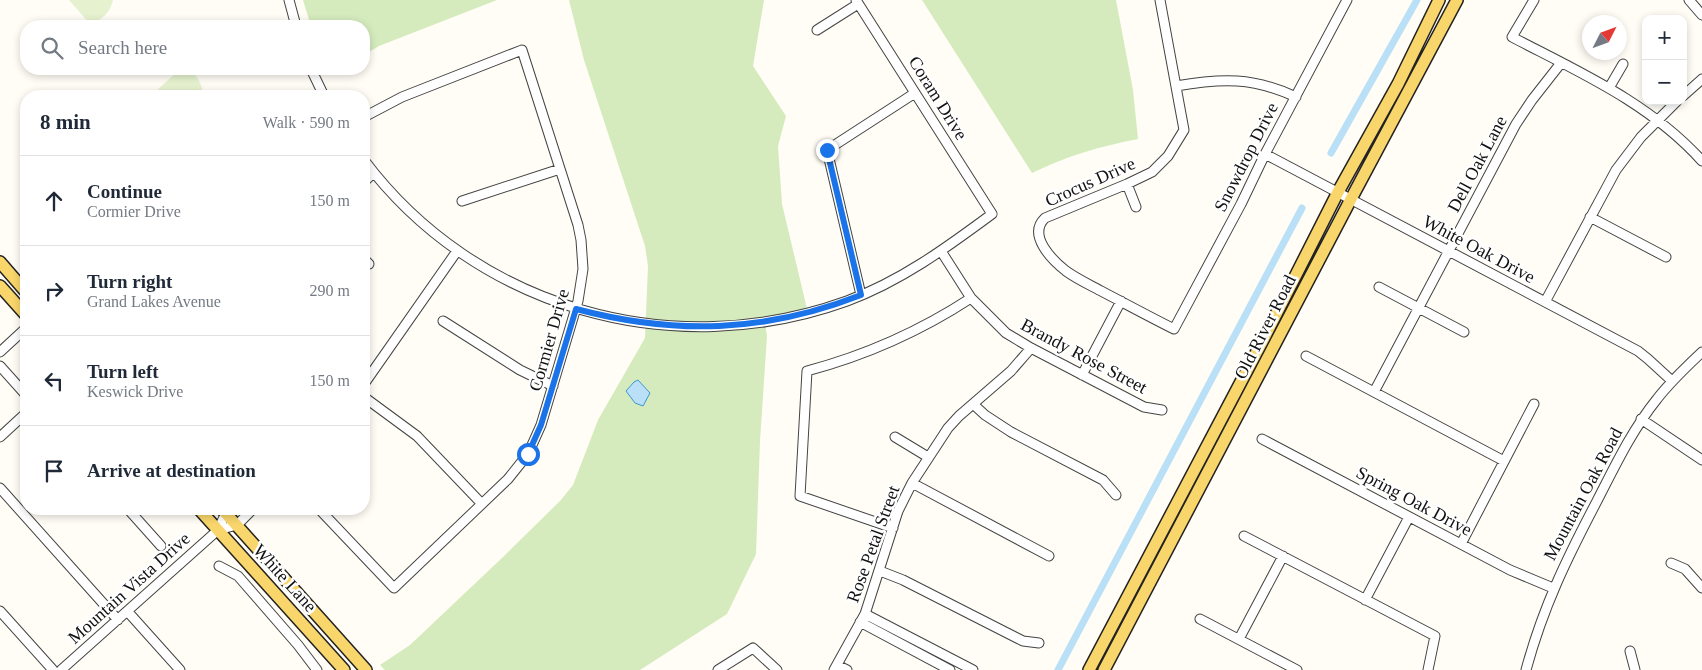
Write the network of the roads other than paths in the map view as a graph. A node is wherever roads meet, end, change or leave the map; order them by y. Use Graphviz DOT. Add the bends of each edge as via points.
graph roads {
  1 [pos="289,0"];
  2 [pos="1160,0"];
  3 [pos="1346,0"];
  4 [pos="1439,0"];
  5 [pos="1457,0"];
  6 [pos="1534,0"];
  7 [pos="1689,0"];
  8 [pos="857,2"];
  9 [pos="1702,15"];
  10 [pos="294,20"];
  11 [pos="817,30"];
  12 [pos="1561,63"];
  13 [pos="1623,64"];
  14 [pos="314,75"];
  15 [pos="1702,79"];
  16 [pos="1176,86"];
  17 [pos="1609,88"];
  18 [pos="321,90"];
  19 [pos="1687,92"];
  20 [pos="915,94"];
  21 [pos="1296,97"];
  22 [pos="1673,105"];
  23 [pos="370,114"];
  24 [pos="1657,120"];
  25 [pos="1265,154"];
  26 [pos="1702,161"];
  27 [pos="370,169"];
  28 [pos="560,169"];
  29 [pos="373,173"];
  30 [pos="370,176"];
  31 [pos="1127,184"];
  32 [pos="1338,192"];
  33 [pos="1351,199"];
  34 [pos="462,201"];
  35 [pos="1136,207"];
  36 [pos="1590,217"];
  37 [pos="457,251"];
  38 [pos="941,251"];
  39 [pos="1448,252"];
  40 [pos="1666,257"];
  41 [pos="0,262"];
  42 [pos="20,285"];
  43 [pos="0,286"];
  44 [pos="1379,287"];
  45 [pos="861,295"];
  46 [pos="971,298"];
  47 [pos="1121,301"];
  48 [pos="1545,302"];
  49 [pos="20,308"];
  50 [pos="1419,308"];
  51 [pos="576,309"];
  52 [pos="443,321"];
  53 [pos="1464,332"];
  54 [pos="20,334"];
  55 [pos="1031,348"];
  56 [pos="0,352"];
  57 [pos="1702,352"];
  58 [pos="1306,356"];
  59 [pos="0,366"];
  60 [pos="370,375"];
  61 [pos="1082,375"];
  62 [pos="1672,381"];
  63 [pos="553,386"];
  64 [pos="20,388"];
  65 [pos="1374,392"];
  66 [pos="370,401"];
  67 [pos="973,404"];
  68 [pos="1534,404"];
  69 [pos="1162,410"];
  70 [pos="20,419"];
  71 [pos="1642,420"];
  72 [pos="0,437"];
  73 [pos="895,437"];
  74 [pos="1262,440"];
  75 [pos="928,457"];
  76 [pos="1702,460"];
  77 [pos="1504,461"];
  78 [pos="912,484"];
  79 [pos="0,488"];
  80 [pos="1116,496"];
  81 [pos="482,504"];
  82 [pos="20,510"];
  83 [pos="24,515"];
  84 [pos="133,515"];
  85 [pos="204,515"];
  86 [pos="225,515"];
  87 [pos="230,515"];
  88 [pos="247,515"];
  89 [pos="325,515"];
  90 [pos="1409,516"];
  91 [pos="237,525"];
  92 [pos="893,528"];
  93 [pos="218,530"];
  94 [pos="1244,536"];
  95 [pos="1461,544"];
  96 [pos="161,546"];
  97 [pos="1049,556"];
  98 [pos="1283,556"];
  99 [pos="1671,563"];
  100 [pos="219,566"];
  101 [pos="880,571"];
  102 [pos="1553,588"];
  103 [pos="1702,588"];
  104 [pos="1365,600"];
  105 [pos="0,611"];
  106 [pos="128,612"];
  107 [pos="863,618"];
  108 [pos="1200,619"];
  109 [pos="118,620"];
  110 [pos="1239,640"];
  111 [pos="1039,643"];
  112 [pos="1630,651"];
  113 [pos="1278,666"];
  114 [pos="835,667"];
  115 [pos="53,670"];
  116 [pos="62,670"];
  117 [pos="180,670"];
  118 [pos="317,670"];
  119 [pos="344,670"];
  120 [pos="366,670"];
  121 [pos="718,670"];
  122 [pos="777,670"];
  123 [pos="847,670"];
  124 [pos="950,670"];
  125 [pos="973,670"];
  126 [pos="1089,670"];
  127 [pos="1104,670"];
  128 [pos="1297,670"];
  129 [pos="1428,670"];
  130 [pos="1526,670"];
  131 [pos="1635,670"];
  1 -- 10 [label="street"];
  2 -- 16 [label="street, Crocus Drive"];
  3 -- 21 [label="street, Snowdrop Drive"];
  4 -- 32 [label="main road, Old River Road" via="1398,84"];
  5 -- 33 [label="main road, Old River Road"];
  6 -- 12 [label="street" via="1512,37"];
  7 -- 9 [label="street"];
  8 -- 11 [label="street"];
  8 -- 20 [label="street, Coram Drive"];
  12 -- 17 [label="street"];
  12 -- 39 [label="street, Dell Oak Lane" via="1516,124"];
  13 -- 17 [label="street"];
  14 -- 18 [label="street"];
  15 -- 19 [label="street"];
  16 -- 21 [label="street" via="1206,80 1238,80 1266,85"];
  16 -- 31 [label="street, Crocus Drive" via="1184,130 1160,164"];
  17 -- 24 [label="street"];
  20 -- 38 [label="street, Coram Drive" via="992,214"];
  20 -- 45 [label="street" via="827,150"];
  21 -- 25 [label="street, Snowdrop Drive"];
  22 -- 24 [label="street"];
  23 -- 28 [label="street, Cormier Drive" via="402,97 522,50"];
  24 -- 26 [label="street"];
  24 -- 36 [label="street" via="1620,165"];
  25 -- 32 [label="street, White Oak Drive"];
  25 -- 47 [label="street, Snowdrop Drive" via="1174,329"];
  27 -- 29 [label="street"];
  28 -- 34 [label="street"];
  28 -- 51 [label="street, Cormier Drive" via="581,240 583,269"];
  29 -- 30 [label="street"];
  29 -- 37 [label="street" via="412,214"];
  31 -- 35 [label="street"];
  31 -- 47 [label="street, Crocus Drive" via="1045,218 1038,227 1039,239 1061,266"];
  32 -- 33 [label="street, White Oak Drive"];
  32 -- 126 [label="main road, Old River Road"];
  33 -- 39 [label="street, White Oak Drive"];
  33 -- 127 [label="main road, Old River Road"];
  36 -- 40 [label="street"];
  36 -- 48 [label="street"];
  37 -- 51 [label="street" via="521,288"];
  37 -- 60 [label="street"];
  38 -- 45 [label="street" via="907,273"];
  38 -- 46 [label="street, Brandy Rose Street"];
  39 -- 48 [label="street, White Oak Drive"];
  39 -- 50 [label="street, Dell Oak Lane"];
  41 -- 42 [label="main road"];
  43 -- 49 [label="main road"];
  44 -- 50 [label="street"];
  45 -- 51 [label="street" via="799,316 726,326 646,324"];
  46 -- 55 [label="street, Brandy Rose Street" via="1006,333"];
  46 -- 92 [label="street" via="924,327 886,345 807,371 800,496"];
  47 -- 61 [label="street"];
  48 -- 62 [label="street, White Oak Drive" via="1638,351"];
  50 -- 53 [label="street"];
  50 -- 65 [label="street, Dell Oak Lane"];
  51 -- 63 [label="street, Cormier Drive"];
  52 -- 63 [label="street" via="520,370"];
  54 -- 56 [label="street"];
  55 -- 61 [label="street, Brandy Rose Street"];
  55 -- 67 [label="street, Rose Petal Street" via="1011,372"];
  57 -- 62 [label="street, Mountain Oak Road"];
  58 -- 65 [label="street"];
  59 -- 64 [label="street"];
  61 -- 69 [label="street, Brandy Rose Street" via="1144,407"];
  62 -- 71 [label="street, Mountain Oak Road"];
  63 -- 81 [label="street, Cormier Drive" via="528,454"];
  65 -- 77 [label="street"];
  66 -- 81 [label="street" via="417,436"];
  67 -- 75 [label="street, Rose Petal Street" via="948,428"];
  67 -- 80 [label="street" via="985,416 1011,432 1103,480"];
  68 -- 77 [label="street"];
  70 -- 72 [label="street"];
  71 -- 76 [label="street"];
  71 -- 102 [label="street, Mountain Oak Road" via="1628,441"];
  73 -- 75 [label="street"];
  74 -- 90 [label="street, Spring Oak Drive"];
  75 -- 78 [label="street, Rose Petal Street"];
  77 -- 95 [label="street"];
  78 -- 92 [label="street, Rose Petal Street"];
  78 -- 97 [label="street"];
  79 -- 82 [label="street"];
  81 -- 89 [label="street, Cormier Drive" via="394,588"];
  83 -- 109 [label="street"];
  84 -- 96 [label="street"];
  85 -- 93 [label="main road, White Lane"];
  86 -- 93 [label="street, Mountain Vista Drive"];
  87 -- 91 [label="main road, White Lane"];
  88 -- 91 [label="street"];
  90 -- 95 [label="street, Spring Oak Drive"];
  90 -- 104 [label="street"];
  91 -- 93 [label="street, Mountain Vista Drive"];
  91 -- 120 [label="main road, White Lane"];
  92 -- 101 [label="street, Rose Petal Street"];
  93 -- 106 [label="street, Mountain Vista Drive"];
  93 -- 119 [label="main road, White Lane"];
  94 -- 98 [label="street"];
  95 -- 102 [label="street, Spring Oak Drive"];
  98 -- 104 [label="street"];
  98 -- 110 [label="street"];
  99 -- 103 [label="street" via="1685,569"];
  100 -- 118 [label="street" via="238,576"];
  101 -- 107 [label="street, Rose Petal Street"];
  101 -- 111 [label="street" via="1023,641"];
  102 -- 130 [label="street, Mountain Oak Road"];
  104 -- 129 [label="street" via="1435,636"];
  105 -- 115 [label="street"];
  106 -- 109 [label="street, Mountain Vista Drive"];
  106 -- 117 [label="street"];
  107 -- 114 [label="street, Rose Petal Street"];
  107 -- 124 [label="street"];
  107 -- 125 [label="street"];
  108 -- 110 [label="street"];
  109 -- 116 [label="street, Mountain Vista Drive"];
  110 -- 113 [label="street"];
  112 -- 131 [label="street"];
  113 -- 128 [label="street"];
  114 -- 123 [label="street"];
  121 -- 122 [label="street" via="752,648"];
}
